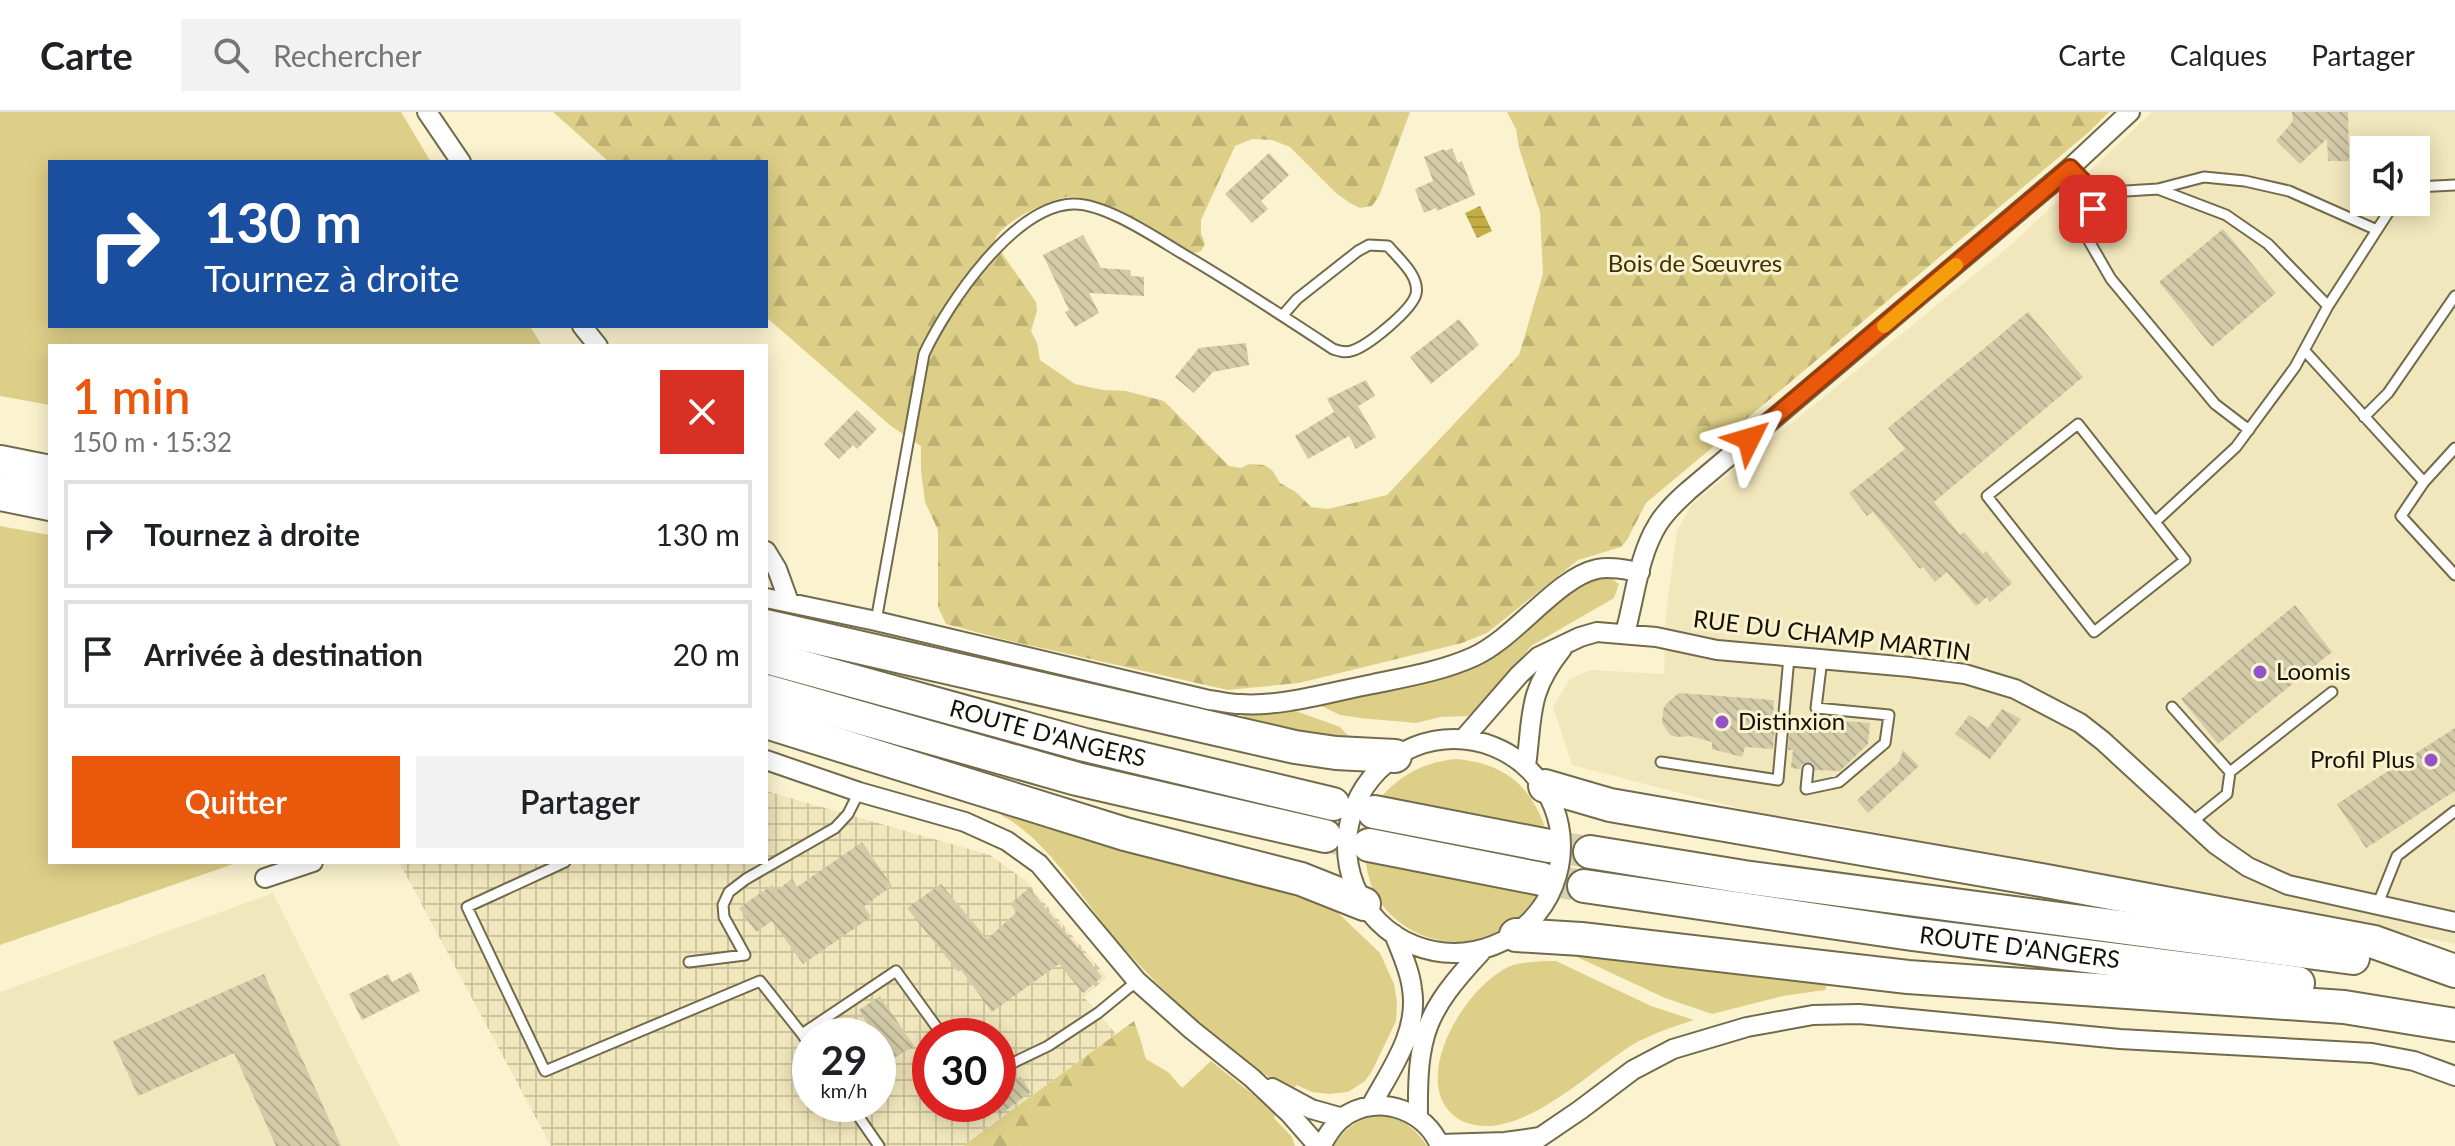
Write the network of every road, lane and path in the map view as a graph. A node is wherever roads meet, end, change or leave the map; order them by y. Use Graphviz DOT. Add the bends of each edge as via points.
graph roads {
  1 [pos="427,112"];
  2 [pos="2130,112"];
  3 [pos="460,160"];
  4 [pos="2070,168"];
  5 [pos="2455,185"];
  6 [pos="2430,186"];
  7 [pos="2158,189"];
  8 [pos="2094,193"];
  9 [pos="2386,216"];
  10 [pos="2377,230"];
  11 [pos="2455,296"];
  12 [pos="2328,306"];
  13 [pos="1283,315"];
  14 [pos="584,328"];
  15 [pos="596,344"];
  16 [pos="2304,350"];
  17 [pos="2364,417"];
  18 [pos="2249,430"];
  19 [pos="2455,448"];
  20 [pos="0,462"];
  21 [pos="48,472"];
  22 [pos="2424,482"];
  23 [pos="0,494"];
  24 [pos="48,504"];
  25 [pos="2155,522"];
  26 [pos="768,554"];
  27 [pos="1640,572"];
  28 [pos="2455,575"];
  29 [pos="768,598"];
  30 [pos="789,602"];
  31 [pos="876,621"];
  32 [pos="768,626"];
  33 [pos="1625,633"];
  34 [pos="1566,644"];
  35 [pos="1789,657"];
  36 [pos="768,658"];
  37 [pos="1822,659"];
  38 [pos="768,692"];
  39 [pos="2332,692"];
  40 [pos="2172,707"];
  41 [pos="1816,708"];
  42 [pos="1812,719"];
  43 [pos="768,723"];
  44 [pos="1465,737"];
  45 [pos="1395,756"];
  46 [pos="768,761"];
  47 [pos="1661,762"];
  48 [pos="1808,769"];
  49 [pos="2230,772"];
  50 [pos="1535,776"];
  51 [pos="859,792"];
  52 [pos="1333,804"];
  53 [pos="2455,811"];
  54 [pos="1374,812"];
  55 [pos="2192,822"];
  56 [pos="1325,836"];
  57 [pos="1369,845"];
  58 [pos="1549,846"];
  59 [pos="1590,852"];
  60 [pos="307,864"];
  61 [pos="561,864"];
  62 [pos="265,878"];
  63 [pos="1542,879"];
  64 [pos="1584,886"];
  65 [pos="1364,904"];
  66 [pos="2377,906"];
  67 [pos="2455,922"];
  68 [pos="1394,934"];
  69 [pos="1516,935"];
  70 [pos="1481,952"];
  71 [pos="689,962"];
  72 [pos="2455,971"];
  73 [pos="1137,981"];
  74 [pos="2455,1008"];
  75 [pos="826,1018"];
  76 [pos="930,1018"];
  77 [pos="792,1021"];
  78 [pos="2455,1025"];
  79 [pos="1016,1061"];
  80 [pos="2455,1076"];
  81 [pos="1252,1078"];
  82 [pos="1371,1106"];
  83 [pos="1418,1116"];
  84 [pos="1343,1118"];
  85 [pos="862,1122"];
  86 [pos="1535,1141"];
  87 [pos="1440,1145"];
  88 [pos="879,1146"];
  89 [pos="1320,1146"];
  1 -- 3 [label="street"];
  2 -- 4 [label="street"];
  4 -- 8 [label="lane"];
  4 -- 27 [label="street" via="1688,491 1657,526"];
  5 -- 6 [label="lane"];
  7 -- 8 [label="lane"];
  7 -- 10 [label="lane" via="2204,177 2245,181 2289,191"];
  7 -- 12 [label="lane" via="2226,215 2268,244"];
  8 -- 18 [label="lane" via="2089,241 2111,279 2215,404"];
  9 -- 10 [label="lane"];
  10 -- 12 [label="lane"];
  11 -- 17 [label="lane" via="2388,393"];
  12 -- 16 [label="lane"];
  13 -- 13 [label="lane" via="1333,349 1354,350 1409,306 1415,285 1388,246 1369,245"];
  13 -- 31 [label="lane" via="1141,228 1098,209 1075,204 1030,221 966,282 924,354"];
  14 -- 15 [label="street"];
  16 -- 17 [label="lane"];
  16 -- 18 [label="lane"];
  17 -- 22 [label="lane"];
  18 -- 25 [label="lane"];
  19 -- 22 [label="lane"];
  20 -- 21 [label="highway"];
  22 -- 28 [label="lane" via="2401,516"];
  23 -- 24 [label="highway"];
  25 -- 25 [label="lane" via="2078,424 1987,496 2094,632 2185,560"];
  26 -- 30 [label="street"];
  27 -- 31 [label="street" via="1610,568 1581,575 1500,641 1457,663 1264,703 1209,700"];
  27 -- 33 [label="street"];
  29 -- 30 [label="street"];
  30 -- 31 [label="street"];
  32 -- 45 [label="highway" via="1295,747"];
  33 -- 34 [label="street, RUE DU CHAMP MARTIN" via="1597,632"];
  33 -- 35 [label="street, RUE DU CHAMP MARTIN"];
  34 -- 44 [label="street, RUE DU CHAMP MARTIN" via="1528,666"];
  34 -- 50 [label="street" via="1539,682 1531,711"];
  35 -- 37 [label="street, RUE DU CHAMP MARTIN"];
  35 -- 47 [label="lane" via="1778,780"];
  36 -- 52 [label="highway, ROUTE D'ANGERS" via="1085,745"];
  37 -- 41 [label="lane"];
  37 -- 55 [label="street, RUE DU CHAMP MARTIN" via="1965,674 2015,689 2080,723"];
  38 -- 56 [label="highway, ROUTE D'ANGERS" via="1077,779"];
  39 -- 49 [label="lane"];
  40 -- 49 [label="lane"];
  41 -- 42 [label="lane"];
  41 -- 48 [label="lane" via="1889,715 1885,743 1839,782 1806,789"];
  43 -- 65 [label="highway" via="1125,834 1301,879"];
  44 -- 45 [label="street" via="1438,739"];
  44 -- 50 [label="street" via="1512,754"];
  45 -- 65 [label="street" via="1362,793 1347,834 1353,880"];
  46 -- 51 [label="street"];
  49 -- 55 [label="lane" via="2227,794"];
  50 -- 69 [label="street" via="1555,811 1560,866 1539,914"];
  50 -- 72 [label="highway" via="1610,805 2374,942"];
  51 -- 71 [label="lane" via="835,828 729,892 724,917 745,955"];
  51 -- 73 [label="street" via="965,822 1007,841 1039,864"];
  53 -- 66 [label="lane" via="2397,856"];
  54 -- 58 [label="highway"];
  55 -- 66 [label="street, RUE DU CHAMP MARTIN" via="2215,844 2261,873 2288,885"];
  57 -- 63 [label="highway"];
  59 -- 72 [label="highway, ROUTE D'ANGERS"];
  60 -- 62 [label="street"];
  61 -- 77 [label="lane" via="467,907 545,1071 760,981"];
  64 -- 74 [label="highway, ROUTE D'ANGERS" via="2349,989"];
  65 -- 68 [label="street"];
  66 -- 67 [label="street, RUE DU CHAMP MARTIN"];
  68 -- 70 [label="street" via="1435,952"];
  68 -- 82 [label="street" via="1409,974 1414,1009 1400,1054"];
  69 -- 70 [label="street"];
  69 -- 78 [label="highway" via="1908,977 2344,1007"];
  70 -- 83 [label="street" via="1442,997 1423,1036"];
  73 -- 79 [label="lane" via="1061,1038"];
  73 -- 81 [label="street"];
  75 -- 76 [label="lane" via="896,971"];
  80 -- 86 [label="street" via="2372,1053 2120,1039 1859,1014 1813,1015 1673,1049 1633,1070"];
  81 -- 84 [label="street" via="1311,1109"];
  81 -- 89 [label="street"];
  82 -- 83 [label="street"];
  82 -- 84 [label="street"];
  83 -- 87 [label="street"];
  84 -- 89 [label="street"];
  85 -- 88 [label="lane"];
  86 -- 87 [label="street"];
}
